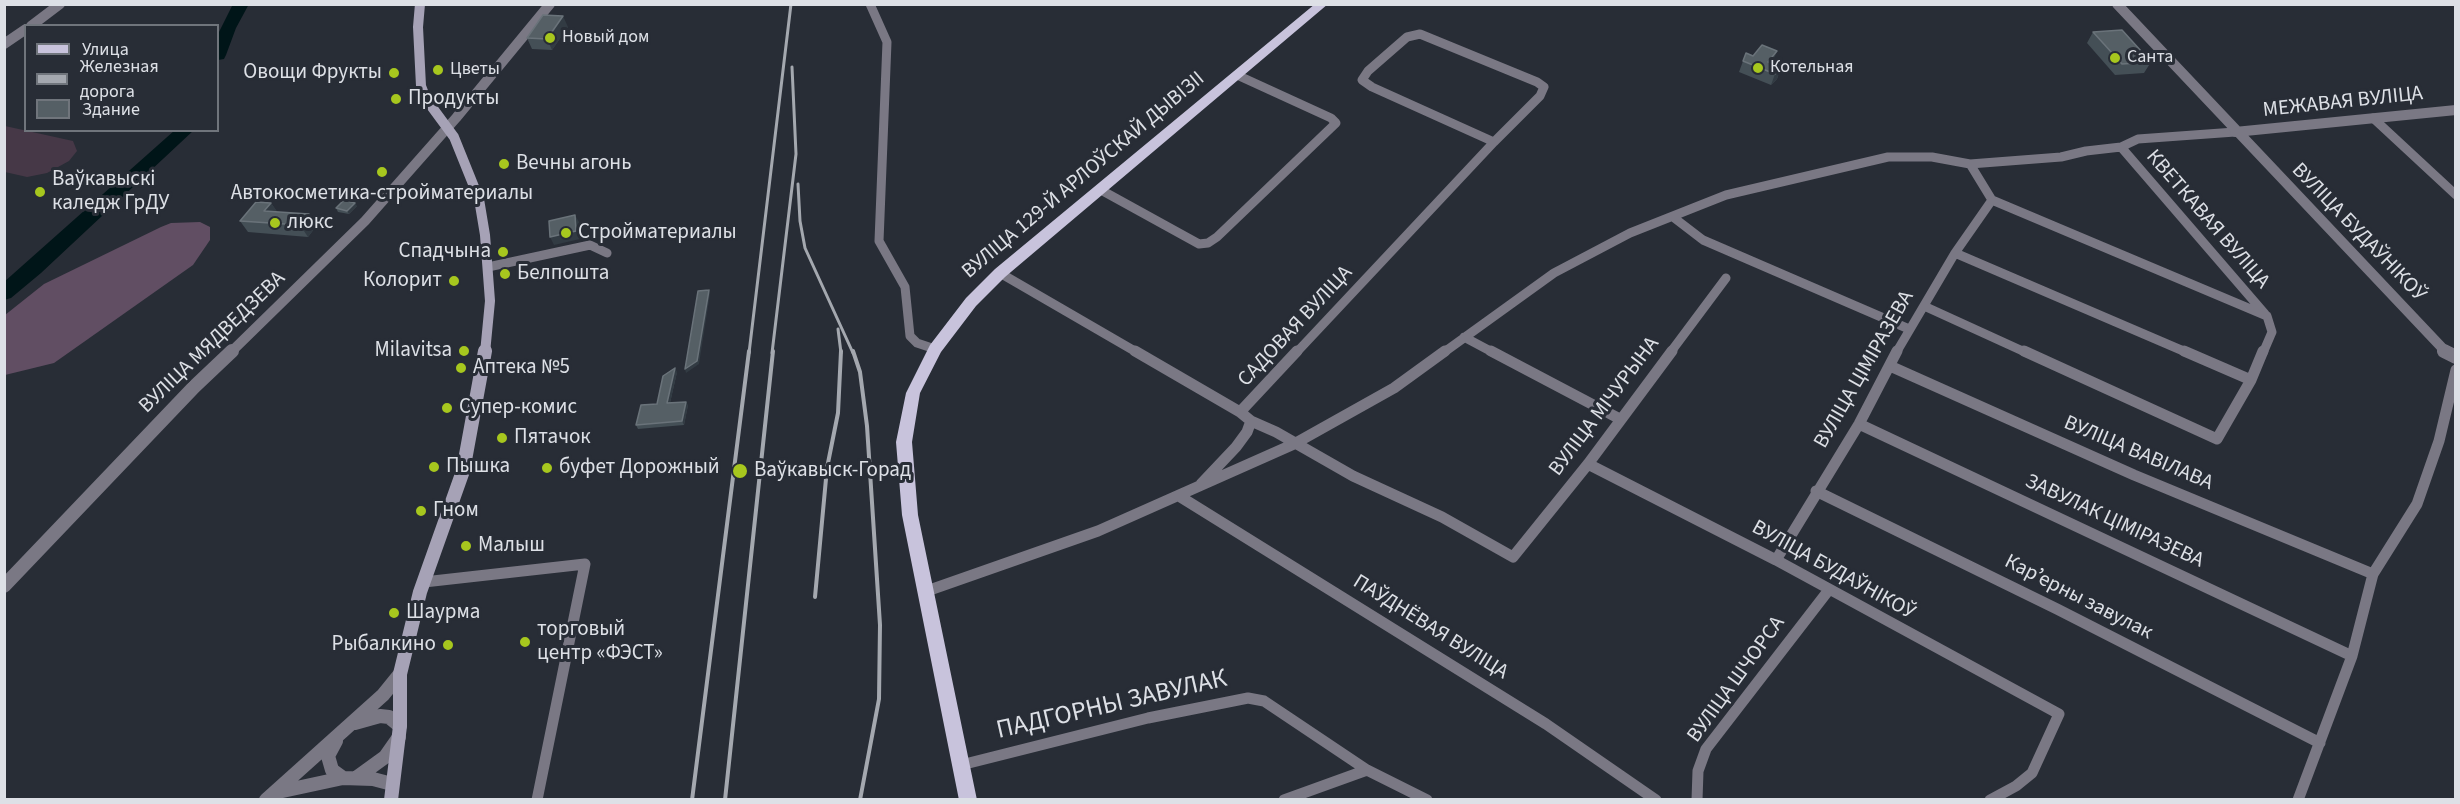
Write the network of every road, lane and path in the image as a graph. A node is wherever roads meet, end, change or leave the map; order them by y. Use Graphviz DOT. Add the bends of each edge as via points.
graph roads {
  1 [pos="60,4"];
  2 [pos="420,4"];
  3 [pos="550,4"];
  4 [pos="870,4"];
  5 [pos="1323,4"];
  6 [pos="2117,4"];
  7 [pos="34,24"];
  8 [pos="24,30"];
  9 [pos="4,44"];
  10 [pos="1237,75"];
  11 [pos="2456,110"];
  12 [pos="2373,118"];
  13 [pos="448,127"];
  14 [pos="2235,132"];
  15 [pos="1494,142"];
  16 [pos="2121,147"];
  17 [pos="1970,165"];
  18 [pos="1101,190"];
  19 [pos="2456,195"];
  20 [pos="1992,200"];
  21 [pos="1673,217"];
  22 [pos="606,253"];
  23 [pos="1955,254"];
  24 [pos="488,267"];
  25 [pos="1000,273"];
  26 [pos="1726,278"];
  27 [pos="1924,306"];
  28 [pos="2267,316"];
  29 [pos="1909,329"];
  30 [pos="1464,337"];
  31 [pos="935,349"];
  32 [pos="2456,357"];
  33 [pos="1890,366"];
  34 [pos="2456,370"];
  35 [pos="2250,380"];
  36 [pos="1240,412"];
  37 [pos="1620,419"];
  38 [pos="1251,421"];
  39 [pos="1859,424"];
  40 [pos="1294,444"];
  41 [pos="1588,464"];
  42 [pos="1196,488"];
  43 [pos="1816,491"];
  44 [pos="1179,496"];
  45 [pos="1776,560"];
  46 [pos="2373,574"];
  47 [pos="424,582"];
  48 [pos="4,586"];
  49 [pos="924,591"];
  50 [pos="1828,591"];
  51 [pos="2352,656"];
  52 [pos="400,674"];
  53 [pos="343,730"];
  54 [pos="400,731"];
  55 [pos="2320,743"];
  56 [pos="961,765"];
  57 [pos="1367,770"];
  58 [pos="349,778"];
  59 [pos="392,784"];
  60 [pos="269,797"];
  61 [pos="391,800"];
  62 [pos="537,800"];
  63 [pos="968,800"];
  64 [pos="1284,800"];
  65 [pos="1427,800"];
  66 [pos="1656,800"];
  67 [pos="1697,800"];
  68 [pos="1990,800"];
  69 [pos="2298,800"];
  1 -- 7 [label="street"];
  2 -- 13 [label="main road" via="421,86"];
  3 -- 13 [label="street, ВУЛІЦА МЯДВЕДЗЕВА"];
  4 -- 31 [label="street" via="886,42 879,242 905,287 910,336"];
  5 -- 10 [label="main road, ВУЛІЦА 129-Й АРЛОЎСКАЙ ДЫВІЗІІ"];
  6 -- 14 [label="street, ВУЛІЦА БУДАЎНІКОЎ"];
  8 -- 9 [label="street"];
  10 -- 18 [label="main road, ВУЛІЦА 129-Й АРЛОЎСКАЙ ДЫВІЗІІ"];
  10 -- 18 [label="street" via="1336,123 1216,237 1199,244"];
  11 -- 12 [label="street, МЕЖАВАЯ ВУЛІЦА"];
  12 -- 14 [label="street, МЕЖАВАЯ ВУЛІЦА"];
  12 -- 19 [label="street"];
  13 -- 24 [label="main road" via="479,199"];
  13 -- 48 [label="street, ВУЛІЦА МЯДВЕДЗЕВА" via="365,221 194,387"];
  14 -- 16 [label="street, КВЕТКАВАЯ ВУЛІЦА" via="2138,139"];
  14 -- 32 [label="street, ВУЛІЦА БУДАЎНІКОЎ" via="2429,336"];
  15 -- 15 [label="street, САДОВАЯ ВУЛІЦА" via="1540,96 1544,87 1420,34 1407,37 1363,77 1372,87"];
  15 -- 36 [label="street, САДОВАЯ ВУЛІЦА"];
  16 -- 17 [label="street, КВЕТКАВАЯ ВУЛІЦА" via="2061,158"];
  16 -- 28 [label="street, КВЕТКАВАЯ ВУЛІЦА"];
  17 -- 20 [label="street"];
  17 -- 21 [label="street, КВЕТКАВАЯ ВУЛІЦА" via="1932,157 1888,157 1726,195"];
  18 -- 25 [label="main road, ВУЛІЦА 129-Й АРЛОЎСКАЙ ДЫВІЗІІ"];
  20 -- 23 [label="street, ВУЛІЦА ЦІМІРАЗЕВА"];
  20 -- 28 [label="street"];
  21 -- 29 [label="street" via="1703,240"];
  21 -- 30 [label="street" via="1630,232 1554,273"];
  22 -- 24 [label="street" via="590,245"];
  23 -- 27 [label="street, ВУЛІЦА ЦІМІРАЗЕВА"];
  23 -- 35 [label="street"];
  24 -- 47 [label="main road" via="487,343 464,471"];
  25 -- 31 [label="main road, ВУЛІЦА 129-Й АРЛОЎСКАЙ ДЫВІЗІІ" via="970,302"];
  25 -- 36 [label="street, САДОВАЯ ВУЛІЦА"];
  26 -- 37 [label="street, ВУЛІЦА МІЧУРЫНА"];
  27 -- 29 [label="street, ВУЛІЦА ЦІМІРАЗЕВА"];
  27 -- 35 [label="street" via="2217,439"];
  28 -- 35 [label="street" via="2272,332"];
  29 -- 33 [label="street, ВУЛІЦА ЦІМІРАЗЕВА"];
  30 -- 37 [label="street"];
  30 -- 40 [label="street" via="1394,387"];
  31 -- 49 [label="main road, ВУЛІЦА 129-Й АРЛОЎСКАЙ ДЫВІЗІІ" via="913,393 904,442 910,515"];
  33 -- 39 [label="street, ВУЛІЦА ЦІМІРАЗЕВА"];
  33 -- 46 [label="street, ВУЛІЦА ВАВІЛАВА" via="2134,475"];
  34 -- 46 [label="street" via="2439,441 2416,504"];
  36 -- 38 [label="street"];
  37 -- 41 [label="street, ВУЛІЦА МІЧУРЫНА"];
  38 -- 40 [label="street"];
  38 -- 42 [label="street" via="1236,447"];
  39 -- 43 [label="street, ВУЛІЦА ЦІМІРАЗЕВА"];
  39 -- 51 [label="street, ЗАВУЛАК ЦІМІРАЗЕВА"];
  40 -- 41 [label="street, ВУЛІЦА МІЧУРЫНА" via="1513,557"];
  40 -- 42 [label="street"];
  41 -- 45 [label="street, ВУЛІЦА БУДАЎНІКОЎ"];
  42 -- 44 [label="street"];
  43 -- 45 [label="street, ВУЛІЦА ЦІМІРАЗЕВА"];
  43 -- 55 [label="street, Карʼерны завулак"];
  44 -- 49 [label="street" via="1098,531"];
  44 -- 66 [label="street, ПАЎДНЁВАЯ ВУЛІЦА" via="1546,724"];
  45 -- 50 [label="street, ВУЛІЦА БУДАЎНІКОЎ"];
  46 -- 51 [label="street"];
  47 -- 52 [label="main road"];
  47 -- 62 [label="street" via="585,564"];
  49 -- 56 [label="main road, ВУЛІЦА 129-Й АРЛОЎСКАЙ ДЫВІЗІІ"];
  50 -- 67 [label="street, ВУЛІЦА ШЧОРСА" via="1706,749 1698,771"];
  50 -- 68 [label="street, ВУЛІЦА БУДАЎНІКОЎ" via="2059,714 2032,773"];
  51 -- 55 [label="street"];
  52 -- 53 [label="street" via="383,695"];
  52 -- 54 [label="main road"];
  53 -- 54 [label="street" via="363,719 380,716 389,717"];
  53 -- 58 [label="street" via="328,756 332,770"];
  53 -- 60 [label="street"];
  54 -- 58 [label="street" via="385,757"];
  54 -- 59 [label="main road"];
  55 -- 69 [label="street"];
  56 -- 57 [label="street, ПАДГОРНЫ ЗАВУЛАК" via="1148,717 1248,698 1264,701"];
  56 -- 63 [label="main road, ВУЛІЦА 129-Й АРЛОЎСКАЙ ДЫВІЗІІ"];
  57 -- 64 [label="street"];
  57 -- 65 [label="street, ПАДГОРНЫ ЗАВУЛАК"];
  58 -- 59 [label="street"];
  58 -- 60 [label="street" via="294,787"];
  59 -- 61 [label="main road"];
}
